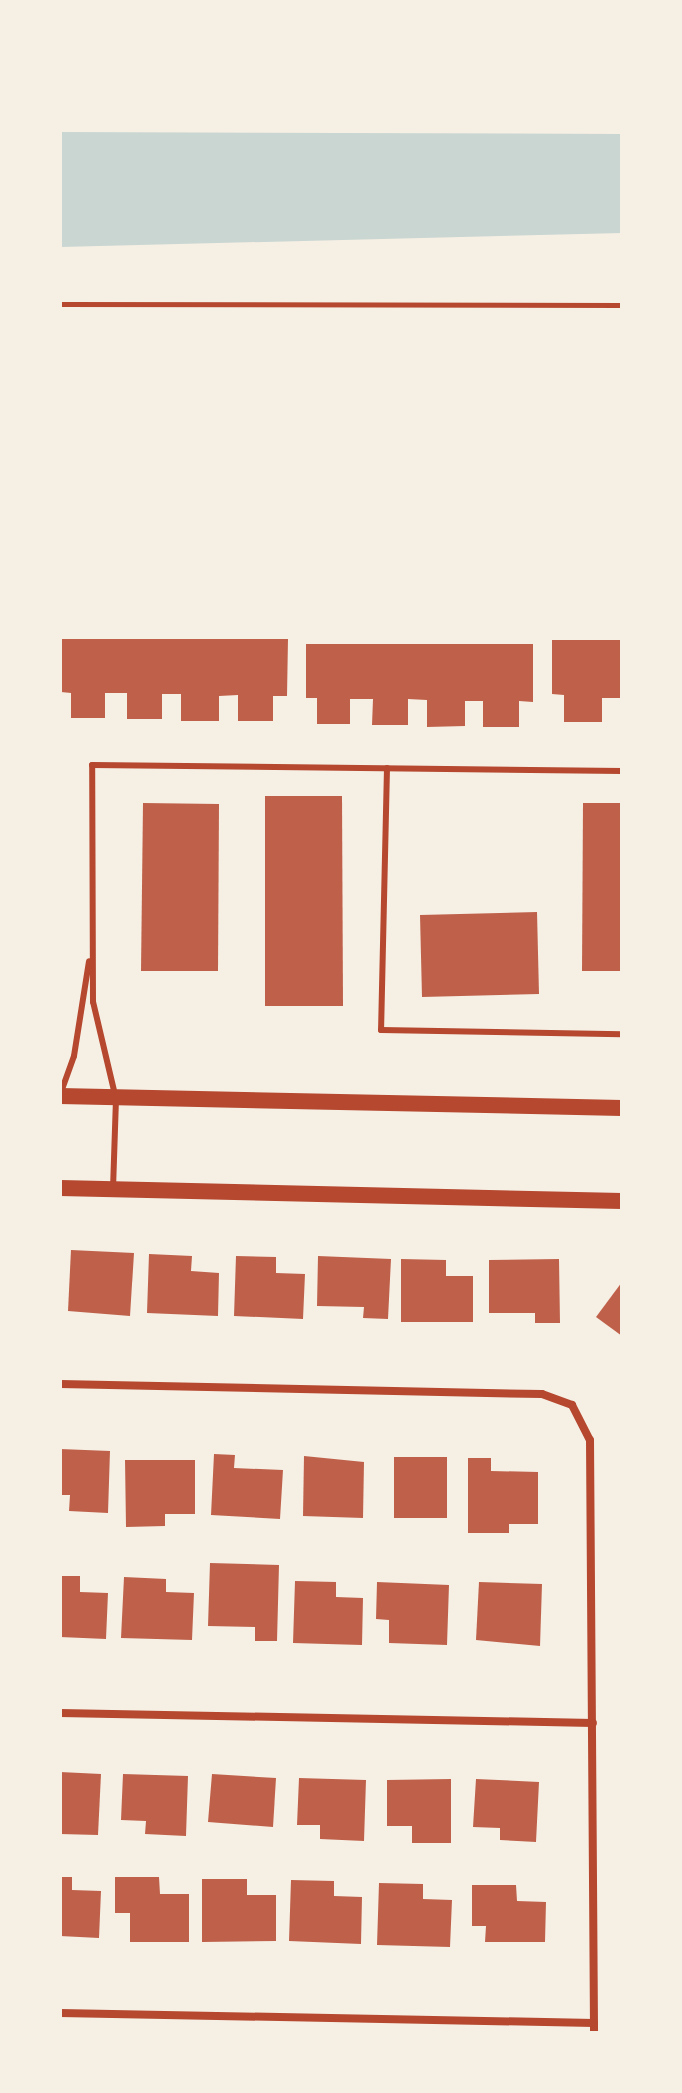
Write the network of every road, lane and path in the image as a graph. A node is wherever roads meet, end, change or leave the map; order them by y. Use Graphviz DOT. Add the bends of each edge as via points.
graph roads {
  1 [pos="60,304"];
  2 [pos="622,305"];
  3 [pos="387,768"];
  4 [pos="622,771"];
  5 [pos="91,950"];
  6 [pos="622,1034"];
  7 [pos="60,1096"];
  8 [pos="116,1099"];
  9 [pos="622,1108"];
  10 [pos="60,1188"];
  11 [pos="113,1189"];
  12 [pos="622,1201"];
  13 [pos="60,1384"];
  14 [pos="60,1713"];
  15 [pos="593,1723"];
  16 [pos="60,2013"];
  17 [pos="594,2028"];
  1 -- 2 [label="path"];
  3 -- 4 [label="lane"];
  3 -- 5 [label="lane" via="92,765"];
  3 -- 6 [label="lane" via="381,1030"];
  5 -- 7 [label="lane" via="74,1056"];
  5 -- 8 [label="lane" via="93,1002"];
  7 -- 8 [label="main road"];
  8 -- 9 [label="main road"];
  8 -- 11 [label="lane"];
  10 -- 11 [label="main road"];
  11 -- 12 [label="main road"];
  13 -- 15 [label="street" via="542,1394 572,1405 590,1440"];
  14 -- 15 [label="street"];
  15 -- 17 [label="street"];
  16 -- 17 [label="street"];
}
